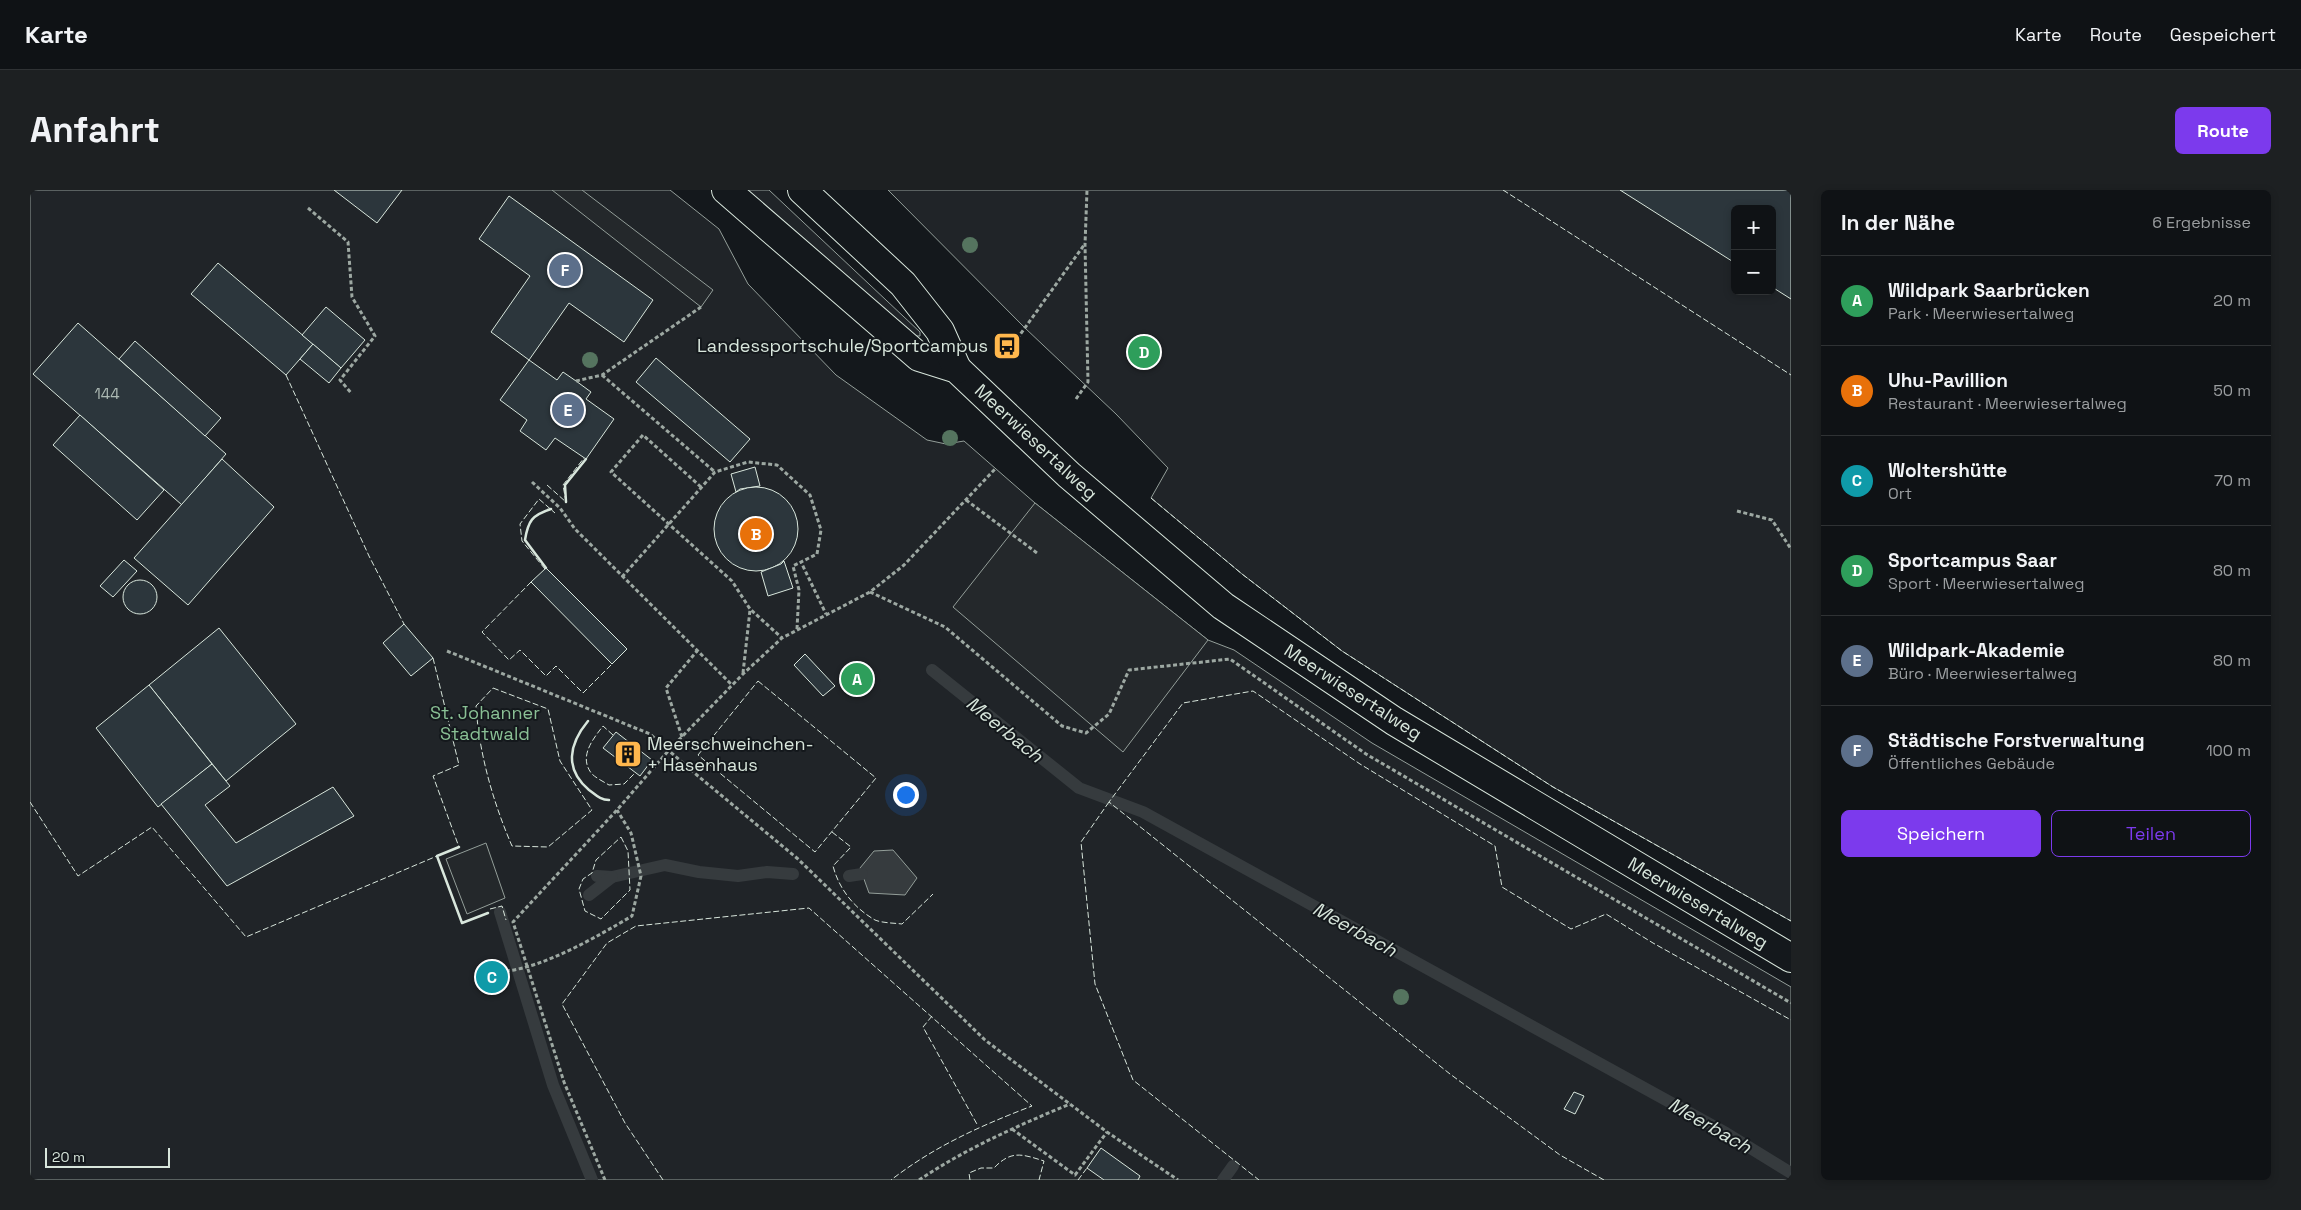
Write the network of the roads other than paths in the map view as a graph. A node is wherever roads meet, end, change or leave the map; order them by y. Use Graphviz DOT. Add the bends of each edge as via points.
graph roads {
  1 [pos="726,190"];
  2 [pos="802,190"];
  3 [pos="956,369"];
  4 [pos="1791,958"];
  1 -- 3 [label="main road, Meerwiesertalweg" via="919,357"];
  2 -- 3 [label="main road, Meerwiesertalweg" via="903,284 940,331"];
  3 -- 4 [label="main road, Meerwiesertalweg" via="1069,475 1223,606 1394,721"];
}
